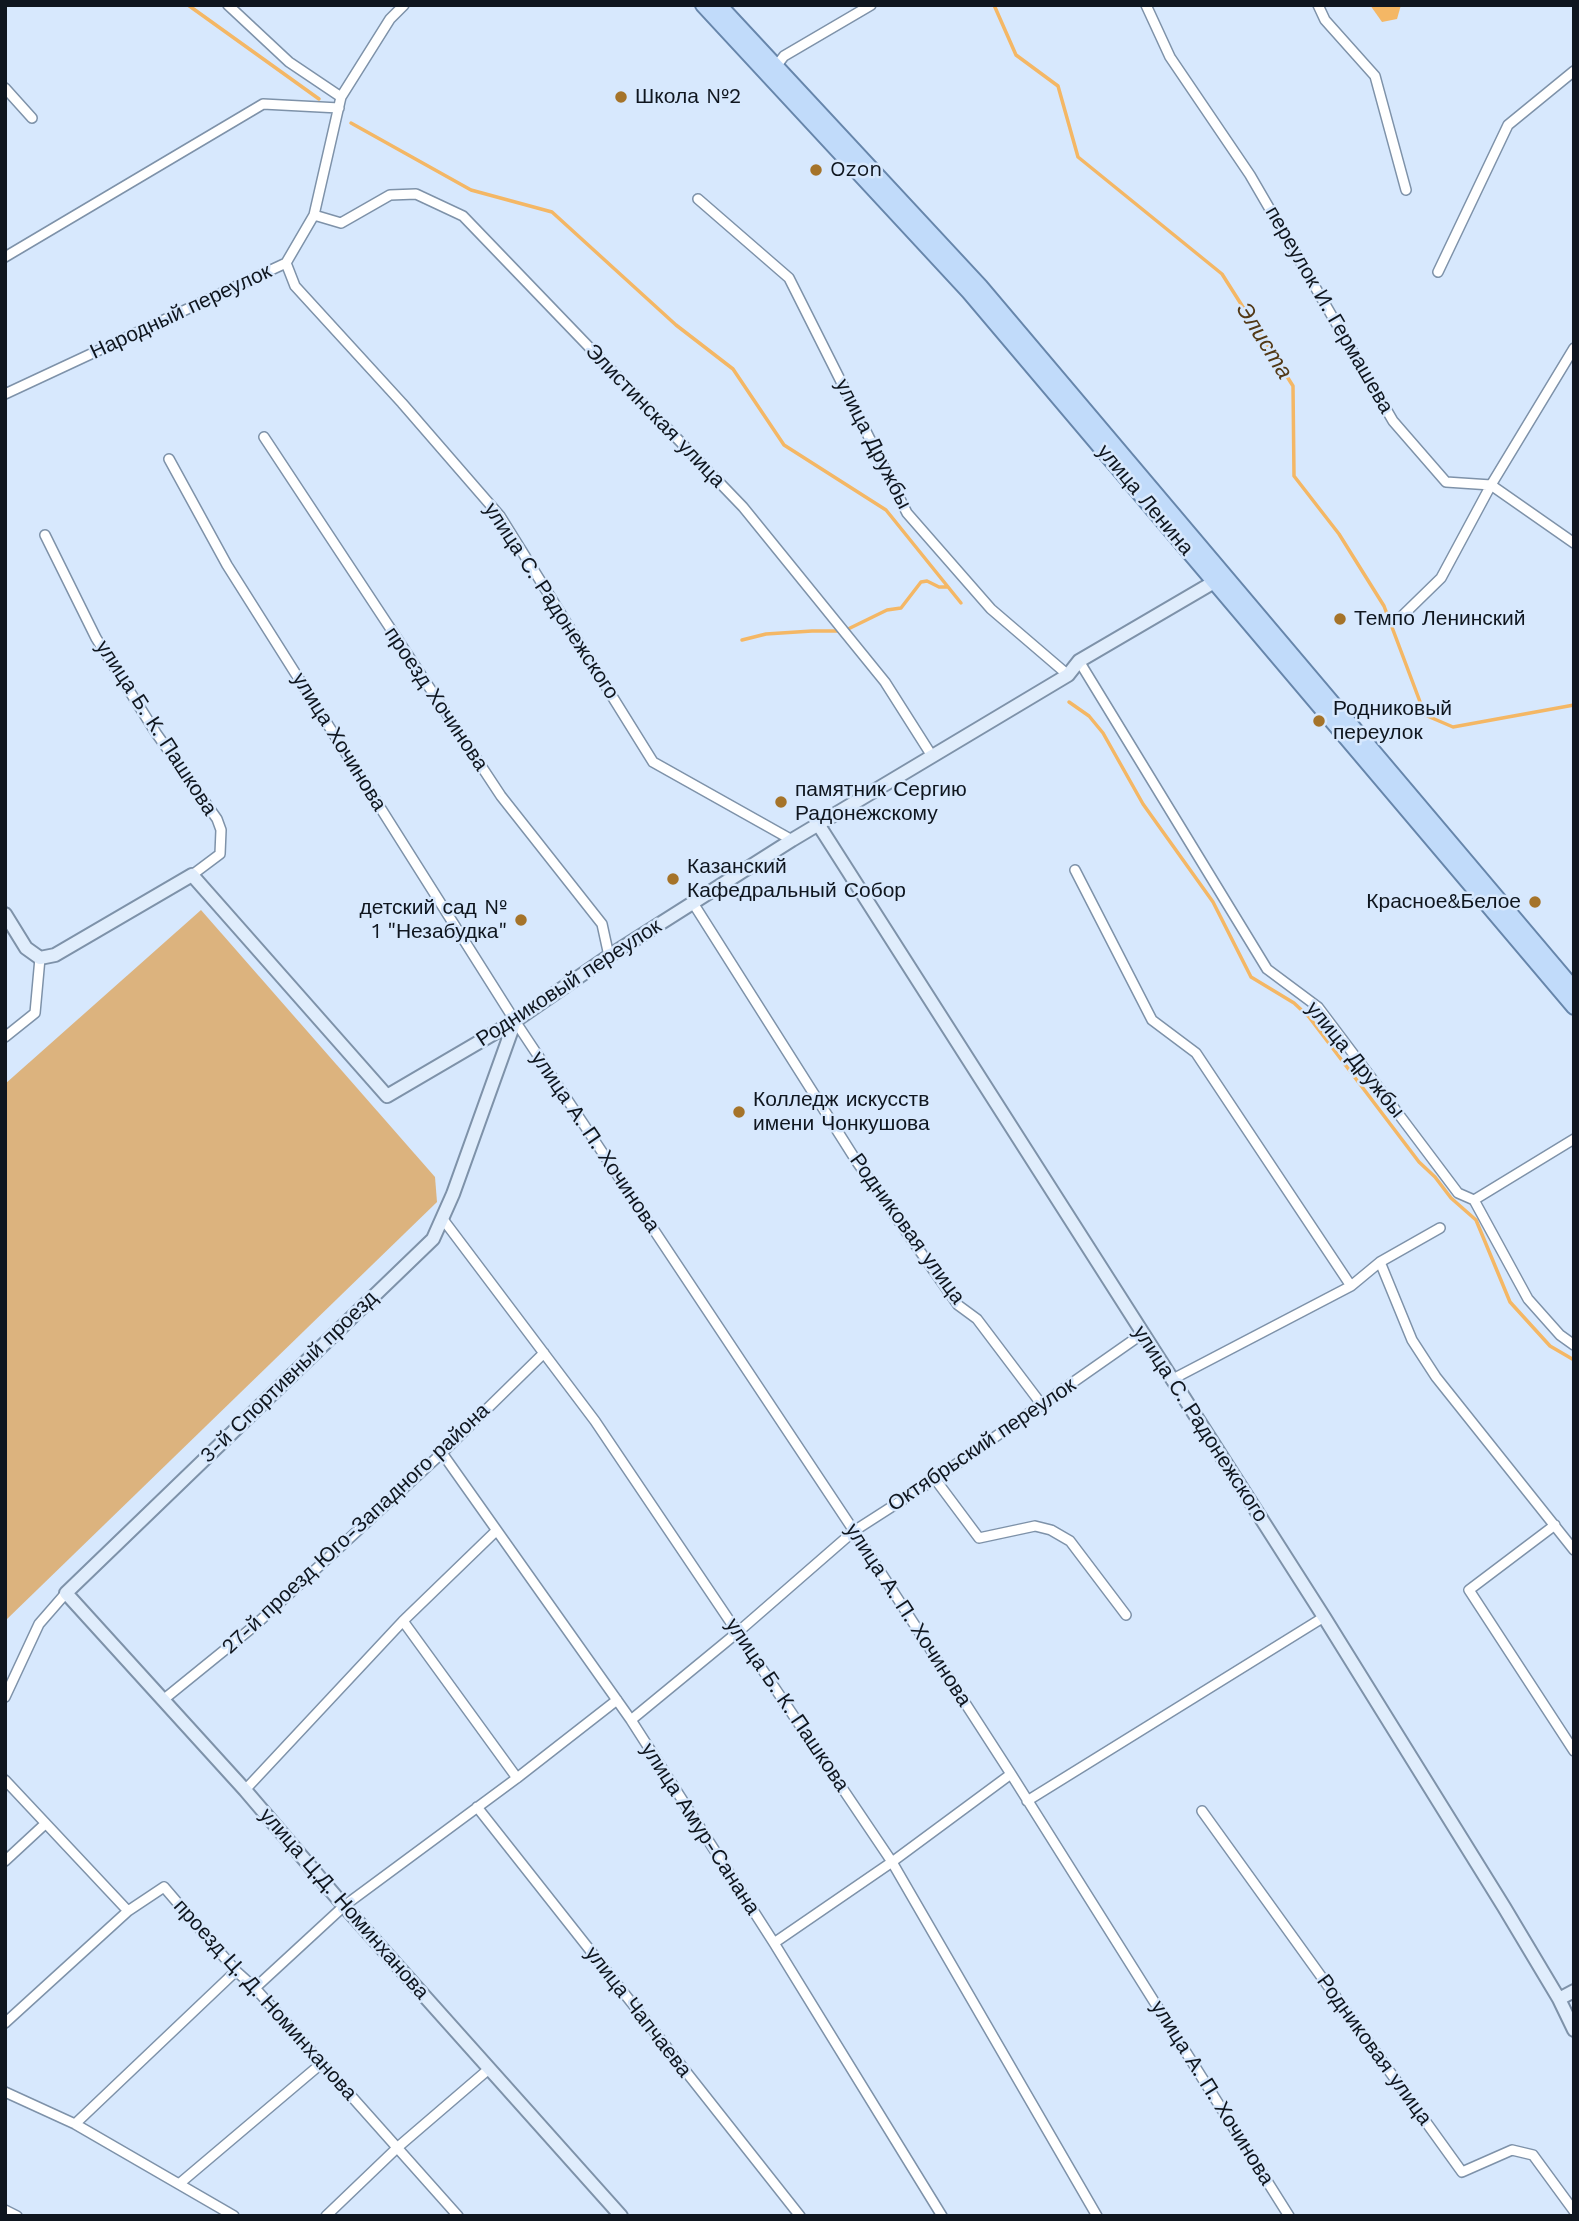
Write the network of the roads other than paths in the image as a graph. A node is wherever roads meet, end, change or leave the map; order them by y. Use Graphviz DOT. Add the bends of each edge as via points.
graph roads {
  1 [pos="228,5"];
  2 [pos="404,5"];
  3 [pos="702,5"];
  4 [pos="719,5"];
  5 [pos="871,5"];
  6 [pos="1146,5"];
  7 [pos="1318,5"];
  8 [pos="772,70"];
  9 [pos="1574,71"];
  10 [pos="5,88"];
  11 [pos="341,97"];
  12 [pos="339,108"];
  13 [pos="32,118"];
  14 [pos="1406,190"];
  15 [pos="698,199"];
  16 [pos="314,215"];
  17 [pos="5,257"];
  18 [pos="286,263"];
  19 [pos="1438,272"];
  20 [pos="1574,348"];
  21 [pos="5,394"];
  22 [pos="264,438"];
  23 [pos="169,459"];
  24 [pos="1491,485"];
  25 [pos="45,535"];
  26 [pos="1574,543"];
  27 [pos="1219,577"];
  28 [pos="1400,618"];
  29 [pos="1079,661"];
  30 [pos="1068,676"];
  31 [pos="932,756"];
  32 [pos="818,824"];
  33 [pos="792,840"];
  34 [pos="1075,870"];
  35 [pos="192,875"];
  36 [pos="693,903"];
  37 [pos="5,914"];
  38 [pos="609,956"];
  39 [pos="40,958"];
  40 [pos="1574,989"];
  41 [pos="1574,1007"];
  42 [pos="515,1021"];
  43 [pos="5,1037"];
  44 [pos="1574,1139"];
  45 [pos="1474,1200"];
  46 [pos="442,1218"];
  47 [pos="1440,1228"];
  48 [pos="1380,1262"];
  49 [pos="1351,1286"];
  50 [pos="1142,1334"];
  51 [pos="1574,1345"];
  52 [pos="544,1353"];
  53 [pos="1171,1380"];
  54 [pos="1042,1405"];
  55 [pos="442,1453"];
  56 [pos="935,1479"];
  57 [pos="1555,1525"];
  58 [pos="496,1531"];
  59 [pos="854,1531"];
  60 [pos="1574,1550"];
  61 [pos="66,1593"];
  62 [pos="1126,1615"];
  63 [pos="1324,1618"];
  64 [pos="403,1621"];
  65 [pos="738,1632"];
  66 [pos="5,1697"];
  67 [pos="163,1700"];
  68 [pos="617,1700"];
  69 [pos="631,1720"];
  70 [pos="1574,1751"];
  71 [pos="1011,1774"];
  72 [pos="517,1778"];
  73 [pos="5,1780"];
  74 [pos="245,1790"];
  75 [pos="1027,1801"];
  76 [pos="477,1807"];
  77 [pos="1202,1811"];
  78 [pos="45,1824"];
  79 [pos="5,1861"];
  80 [pos="892,1861"];
  81 [pos="344,1906"];
  82 [pos="128,1911"];
  83 [pos="774,1943"];
  84 [pos="236,1971"];
  85 [pos="255,1988"];
  86 [pos="1574,1991"];
  87 [pos="1559,1999"];
  88 [pos="5,2023"];
  89 [pos="1574,2030"];
  90 [pos="322,2063"];
  91 [pos="490,2068"];
  92 [pos="5,2092"];
  93 [pos="75,2124"];
  94 [pos="398,2147"];
  95 [pos="179,2184"];
  96 [pos="5,2210"];
  97 [pos="1574,2211"];
  98 [pos="17,2216"];
  99 [pos="234,2216"];
  100 [pos="326,2216"];
  101 [pos="458,2216"];
  102 [pos="621,2216"];
  103 [pos="800,2216"];
  104 [pos="942,2216"];
  105 [pos="1097,2216"];
  106 [pos="1289,2216"];
  1 -- 11 [label="street" via="289,62"];
  2 -- 11 [label="street, Народный переулок" via="390,19"];
  3 -- 8 [label="main road, улица Ленина"];
  4 -- 8 [label="main road, улица Ленина"];
  5 -- 8 [label="street" via="784,56"];
  6 -- 24 [label="street, переулок И. Гермашева" via="1170,57 1250,175 1393,421 1446,482"];
  7 -- 14 [label="street" via="1325,20 1375,76"];
  8 -- 27 [label="main road, улица Ленина" via="980,286"];
  9 -- 19 [label="street" via="1508,125"];
  10 -- 13 [label="street"];
  11 -- 12 [label="street, Народный переулок"];
  12 -- 16 [label="street, Народный переулок"];
  12 -- 17 [label="street" via="263,104"];
  15 -- 30 [label="street, улица Дружбы" via="789,278 907,513 991,609"];
  16 -- 18 [label="street, Народный переулок"];
  16 -- 31 [label="street, Элистинская улица" via="341,223 390,195 416,194 463,216 743,507 885,682"];
  18 -- 21 [label="street, Народный переулок"];
  18 -- 33 [label="street, улица С. Радонежского" via="295,286 500,516 653,762"];
  20 -- 24 [label="street"];
  22 -- 38 [label="street, проезд Хочинова" via="501,796 602,924"];
  23 -- 42 [label="street, улица Хочинова" via="227,565"];
  24 -- 26 [label="street"];
  24 -- 28 [label="street" via="1441,578"];
  25 -- 35 [label="street, улица Б. К. Пашкова" via="96,638 217,819 220,854"];
  27 -- 29 [label="street, Родниковый переулок"];
  27 -- 40 [label="main road, улица Ленина"];
  27 -- 41 [label="main road, улица Ленина"];
  29 -- 30 [label="street, Родниковый переулок"];
  29 -- 45 [label="street, улица Дружбы" via="1267,969 1318,1007 1458,1193"];
  30 -- 31 [label="street, Родниковый переулок"];
  31 -- 32 [label="street, Родниковый переулок"];
  32 -- 33 [label="street, Родниковый переулок"];
  32 -- 50 [label="street, улица С. Радонежского"];
  33 -- 36 [label="street, Родниковый переулок"];
  34 -- 49 [label="street" via="1152,1020 1196,1053"];
  35 -- 39 [label="street" via="55,955"];
  35 -- 42 [label="street, Родниковый переулок" via="387,1096"];
  36 -- 38 [label="street, Родниковый переулок"];
  36 -- 54 [label="street, Родниковая улица" via="857,1163 958,1305 977,1319"];
  37 -- 39 [label="street" via="26,948"];
  38 -- 42 [label="street, Родниковый переулок"];
  39 -- 43 [label="street" via="35,1013"];
  42 -- 46 [label="street, 3-й Спортивный проезд"];
  42 -- 59 [label="street, улица А. П. Хочинова"];
  44 -- 45 [label="street"];
  45 -- 51 [label="street, улица Дружбы" via="1528,1299"];
  46 -- 52 [label="street, улица Б. К. Пашкова"];
  46 -- 61 [label="street, 3-й Спортивный проезд" via="433,1239"];
  47 -- 48 [label="street"];
  48 -- 49 [label="street"];
  48 -- 57 [label="street" via="1412,1340 1436,1377"];
  49 -- 53 [label="street"];
  50 -- 53 [label="street, улица С. Радонежского"];
  50 -- 54 [label="street, Октябрьский переулок"];
  52 -- 55 [label="street, 27-й проезд Юго-Западного района"];
  52 -- 65 [label="street, улица Б. К. Пашкова"];
  53 -- 63 [label="street, улица С. Радонежского"];
  54 -- 56 [label="street, Октябрьский переулок"];
  55 -- 58 [label="street, улица Амур-Санана"];
  55 -- 67 [label="street, 27-й проезд Юго-Западного района" via="253,1627"];
  56 -- 59 [label="street, Октябрьский переулок"];
  56 -- 62 [label="street" via="979,1538 1035,1526 1070,1541"];
  57 -- 60 [label="street"];
  57 -- 70 [label="street" via="1469,1591"];
  58 -- 64 [label="street"];
  58 -- 68 [label="street, улица Амур-Санана"];
  59 -- 65 [label="street, Октябрьский переулок"];
  59 -- 71 [label="street, улица А. П. Хочинова"];
  61 -- 66 [label="street, 3-й Спортивный проезд" via="39,1624"];
  61 -- 67 [label="street, улица Ц.Д. Номинханова"];
  63 -- 75 [label="street"];
  63 -- 87 [label="street, улица С. Радонежского"];
  64 -- 72 [label="street"];
  64 -- 74 [label="street"];
  65 -- 69 [label="street, Октябрьский переулок"];
  65 -- 80 [label="street, улица Б. К. Пашкова"];
  67 -- 74 [label="street, улица Ц.Д. Номинханова"];
  68 -- 69 [label="street, улица Амур-Санана"];
  68 -- 72 [label="street"];
  69 -- 83 [label="street, улица Амур-Санана"];
  71 -- 75 [label="street, улица А. П. Хочинова"];
  71 -- 80 [label="street"];
  72 -- 76 [label="street"];
  73 -- 78 [label="street"];
  74 -- 81 [label="street, улица Ц.Д. Номинханова"];
  75 -- 106 [label="street, улица А. П. Хочинова"];
  76 -- 81 [label="street"];
  76 -- 103 [label="street, улица Чапчаева"];
  77 -- 97 [label="street, Родниковая улица" via="1462,2172 1512,2150 1533,2155"];
  78 -- 79 [label="street"];
  78 -- 82 [label="street"];
  80 -- 83 [label="street"];
  80 -- 105 [label="street, улица Б. К. Пашкова"];
  81 -- 85 [label="street"];
  81 -- 91 [label="street, улица Ц.Д. Номинханова"];
  82 -- 84 [label="street, проезд Ц. Д. Номинханова" via="164,1887"];
  82 -- 88 [label="street"];
  83 -- 104 [label="street, улица Амур-Санана"];
  84 -- 85 [label="street, проезд Ц. Д. Номинханова"];
  84 -- 93 [label="street"];
  85 -- 90 [label="street, проезд Ц. Д. Номинханова"];
  86 -- 87 [label="street"];
  87 -- 89 [label="street, улица С. Радонежского"];
  90 -- 94 [label="street, проезд Ц. Д. Номинханова"];
  90 -- 95 [label="street"];
  91 -- 94 [label="street"];
  91 -- 102 [label="street, улица Ц.Д. Номинханова"];
  92 -- 93 [label="street"];
  93 -- 95 [label="street"];
  94 -- 100 [label="street"];
  94 -- 101 [label="street, проезд Ц. Д. Номинханова"];
  95 -- 99 [label="street"];
  96 -- 98 [label="street"];
}
